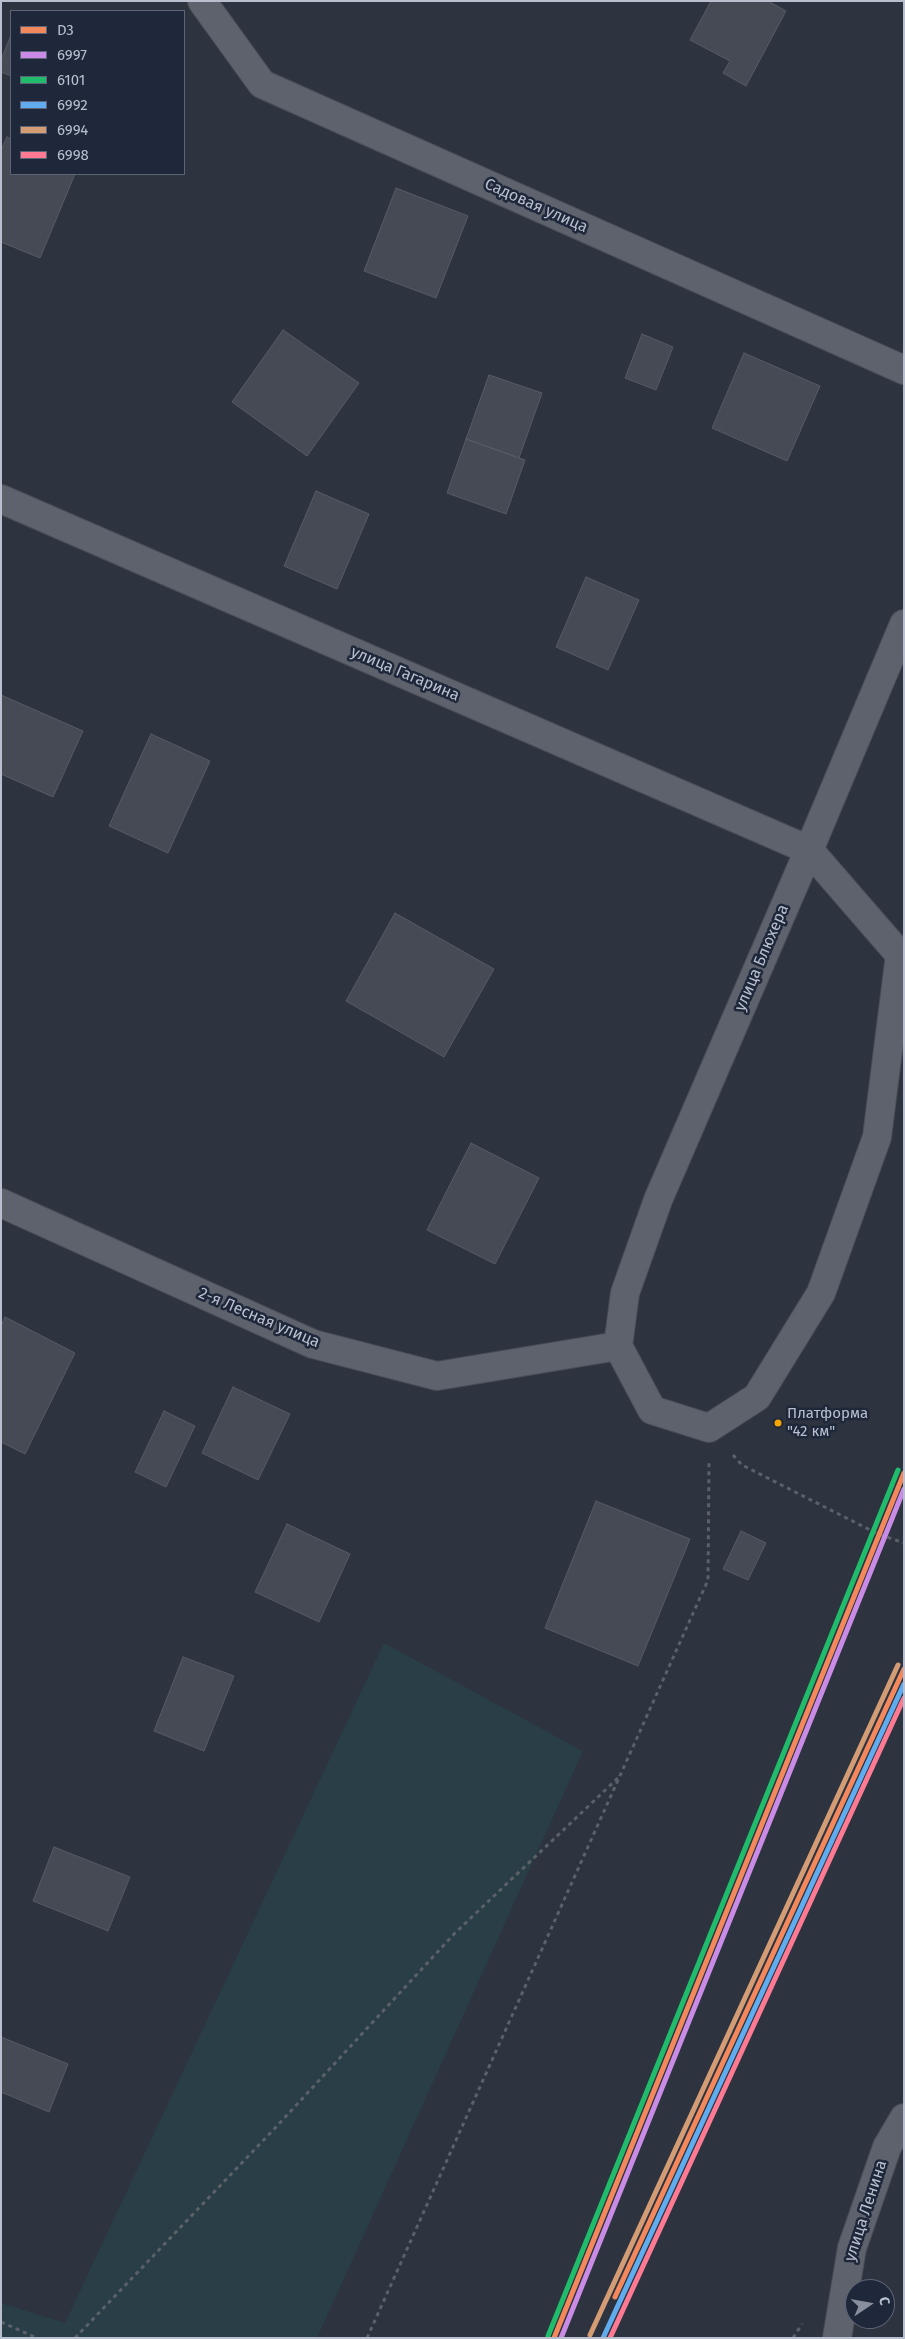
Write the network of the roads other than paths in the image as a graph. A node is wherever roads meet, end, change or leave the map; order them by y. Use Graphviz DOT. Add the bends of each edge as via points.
graph roads {
  1 [pos="202,1"];
  2 [pos="904,370"];
  3 [pos="1,499"];
  4 [pos="904,624"];
  5 [pos="809,850"];
  6 [pos="1,1203"];
  7 [pos="618,1346"];
  8 [pos="904,2118"];
  9 [pos="836,2338"];
  1 -- 2 [label="street, Садовая улица" via="262,84"];
  3 -- 5 [label="street, улица Гагарина"];
  4 -- 5 [label="street, улица Блюхера"];
  5 -- 7 [label="street, улица Блюхера" via="658,1200 625,1293"];
  5 -- 7 [label="street" via="900,955 878,1137 821,1293 757,1397 709,1428 652,1410"];
  6 -- 7 [label="street, 2-я Лесная улица" via="313,1344 437,1376"];
  8 -- 9 [label="street, улица Ленина" via="887,2147 852,2248"];
}
